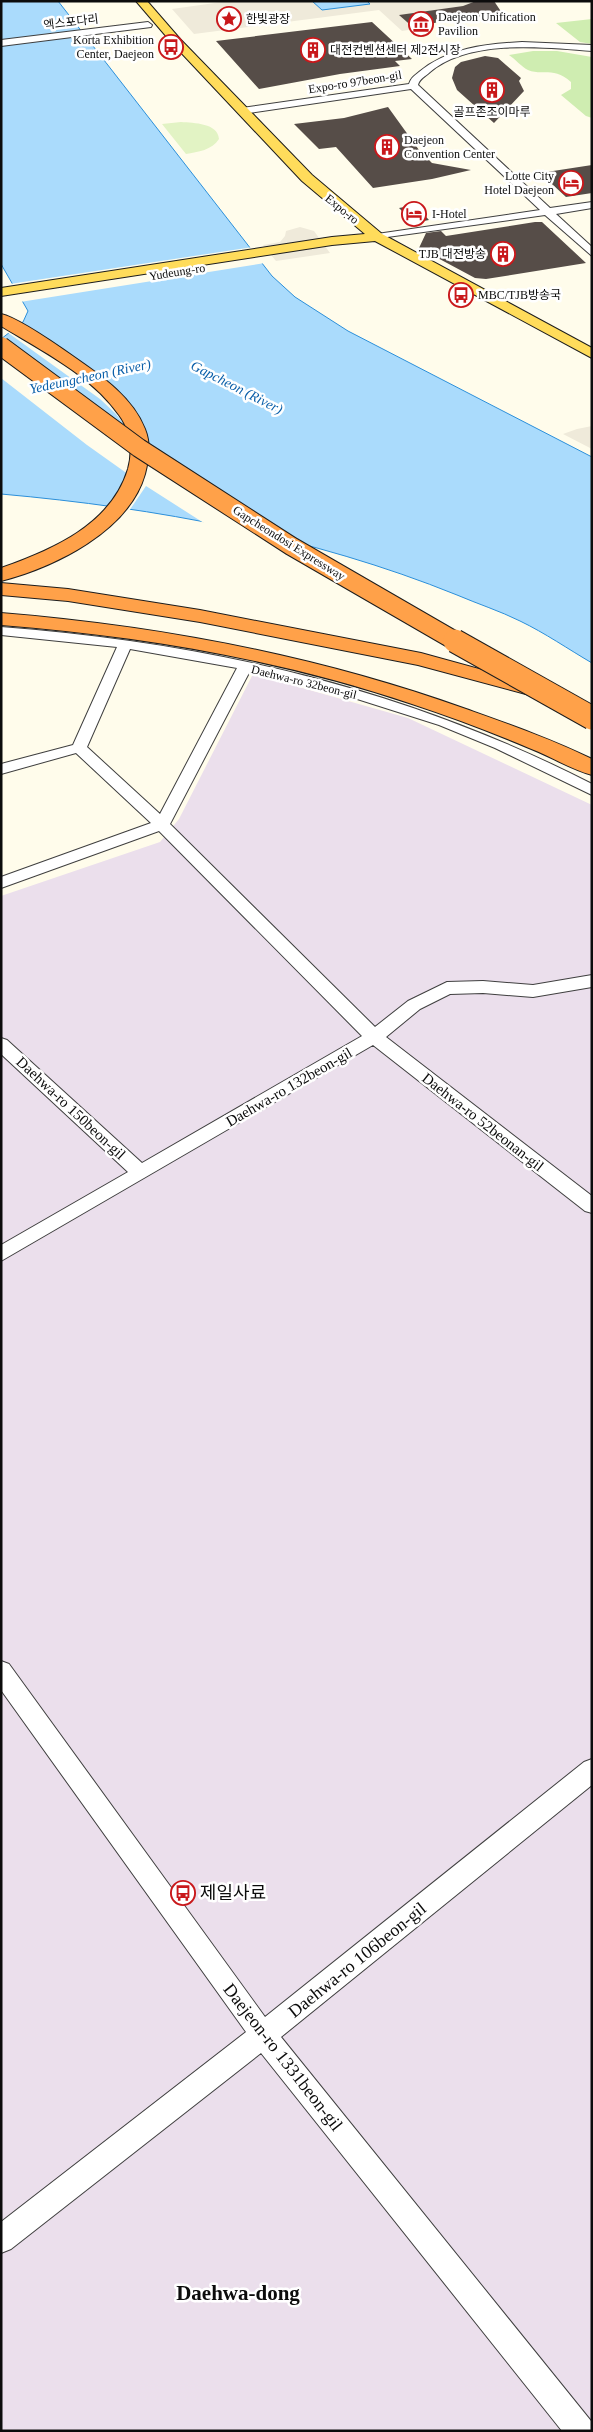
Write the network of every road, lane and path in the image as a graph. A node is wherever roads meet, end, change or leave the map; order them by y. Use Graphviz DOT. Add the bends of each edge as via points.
graph roads {
  1 [pos="141,1"];
  2 [pos="146,25"];
  3 [pos="1,43"];
  4 [pos="592,49"];
  5 [pos="413,86"];
  6 [pos="242,111"];
  7 [pos="592,205"];
  8 [pos="549,211"];
  9 [pos="377,237"];
  10 [pos="351,240"];
  11 [pos="592,253"];
  12 [pos="1,292"];
  13 [pos="1,300"];
  14 [pos="1,319"];
  15 [pos="1,346"];
  16 [pos="592,354"];
  17 [pos="1,363"];
  18 [pos="1,575"];
  19 [pos="1,589"];
  20 [pos="1,619"];
  21 [pos="1,631"];
  22 [pos="125,644"];
  23 [pos="246,666"];
  24 [pos="592,706"];
  25 [pos="592,718"];
  26 [pos="592,731"];
  27 [pos="79,748"];
  28 [pos="592,768"];
  29 [pos="1,769"];
  30 [pos="592,790"];
  31 [pos="162,825"];
  32 [pos="1,883"];
  33 [pos="592,982"];
  34 [pos="374,1037"];
  35 [pos="1,1044"];
  36 [pos="140,1172"];
  37 [pos="592,1206"];
  38 [pos="1,1254"];
  39 [pos="1,1671"];
  40 [pos="592,1770"];
  41 [pos="263,2035"];
  42 [pos="1,2239"];
  43 [pos="581,2431"];
  1 -- 6 [label="main road, Expo-ro"];
  2 -- 3 [label="street, 엑스포다리"];
  4 -- 5 [label="street, Expo-ro 97beon-gil" via="514,45 457,55 431,65"];
  5 -- 6 [label="street, Expo-ro 97beon-gil"];
  5 -- 8 [label="street"];
  6 -- 9 [label="main road, Expo-ro" via="327,197"];
  7 -- 8 [label="street"];
  8 -- 9 [label="street"];
  8 -- 11 [label="street"];
  9 -- 10 [label="main road, Yudeung-ro"];
  9 -- 16 [label="main road, Expo-ro"];
  10 -- 12 [label="main road, Yudeung-ro"];
  10 -- 13 [label="main road, Yudeung-ro" via="337,246"];
  14 -- 18 [label="highway" via="108,391 138,432 140,453 133,486 109,517 76,542"];
  15 -- 25 [label="highway, Gapcheondosi Expressway, bridge" via="138,448 291,546"];
  17 -- 26 [label="highway, Gapcheondosi Expressway" via="120,455 218,518 357,604"];
  19 -- 24 [label="highway" via="127,603 421,658"];
  20 -- 28 [label="highway" via="174,638 327,671 446,708"];
  21 -- 22 [label="street, Daehwa-ro 32beon-gil"];
  22 -- 23 [label="street, Daehwa-ro 32beon-gil"];
  22 -- 27 [label="street"];
  23 -- 30 [label="street, Daehwa-ro 32beon-gil" via="373,699 445,723 539,763"];
  23 -- 31 [label="street"];
  27 -- 29 [label="street"];
  27 -- 31 [label="street, Daehwa-ro 52beonan-gil"];
  31 -- 32 [label="street"];
  31 -- 34 [label="street, Daehwa-ro 52beonan-gil"];
  33 -- 34 [label="street, Daehwa-ro 132beon-gil" via="533,991 447,988 414,1005"];
  34 -- 36 [label="street, Daehwa-ro 132beon-gil"];
  34 -- 37 [label="street, Daehwa-ro 52beonan-gil"];
  35 -- 36 [label="street, Daehwa-ro 150beon-gil"];
  36 -- 38 [label="street, Daehwa-ro 132beon-gil"];
  39 -- 41 [label="street, Daejeon-ro 1331beon-gil"];
  40 -- 41 [label="street, Daehwa-ro 106beon-gil"];
  41 -- 42 [label="street, Daehwa-ro 106beon-gil"];
  41 -- 43 [label="street, Daejeon-ro 1331beon-gil"];
}
